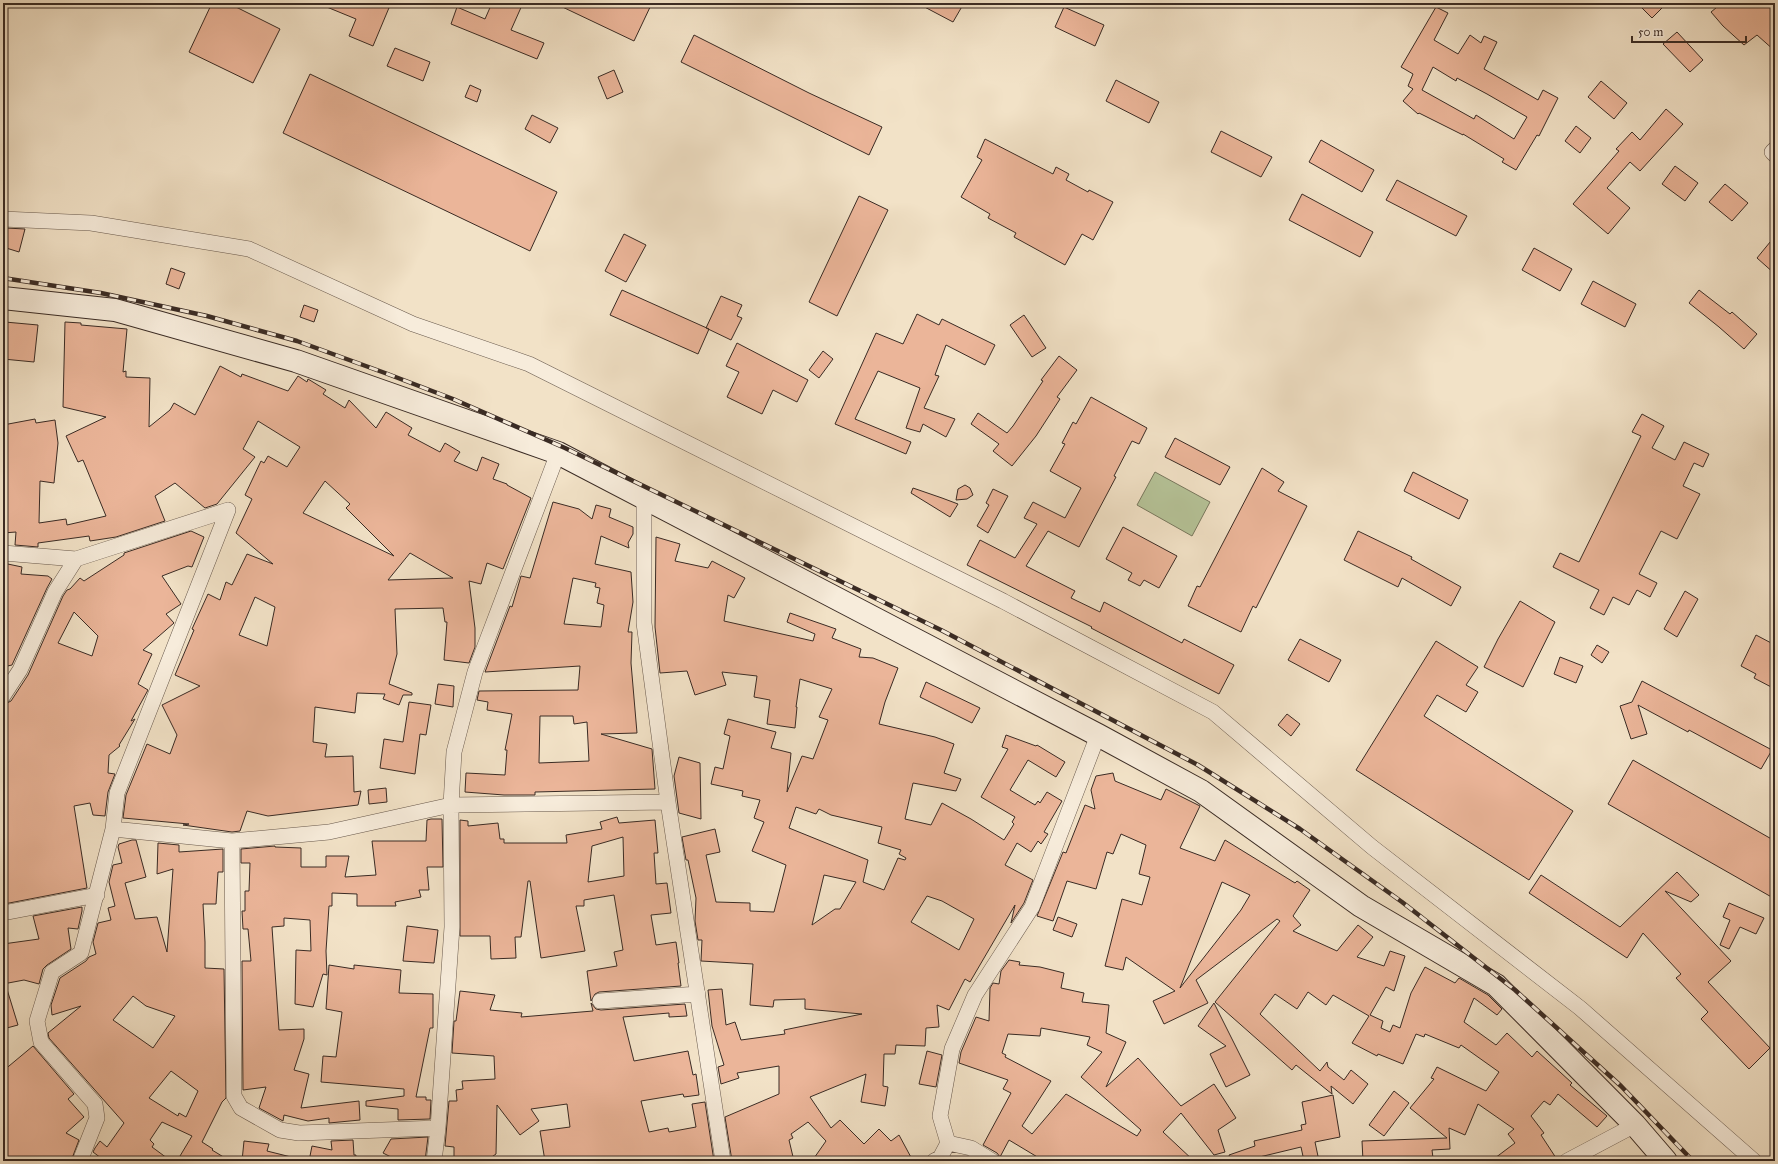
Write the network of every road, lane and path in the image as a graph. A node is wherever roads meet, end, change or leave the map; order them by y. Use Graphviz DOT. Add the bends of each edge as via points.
graph roads {
  1 [pos="1775,149"];
  2 [pos="1775,155"];
  3 [pos="3,219"];
  4 [pos="3,298"];
  5 [pos="558,453"];
  6 [pos="644,498"];
  7 [pos="3,553"];
  8 [pos="76,559"];
  9 [pos="3,696"];
  10 [pos="1098,735"];
  11 [pos="668,802"];
  12 [pos="451,804"];
  13 [pos="113,830"];
  14 [pos="232,841"];
  15 [pos="97,894"];
  16 [pos="3,913"];
  17 [pos="698,994"];
  18 [pos="600,1001"];
  19 [pos="1635,1125"];
  20 [pos="438,1128"];
  21 [pos="948,1143"];
  22 [pos="80,1161"];
  23 [pos="434,1161"];
  24 [pos="723,1161"];
  25 [pos="934,1161"];
  26 [pos="992,1161"];
  27 [pos="1568,1161"];
  28 [pos="1666,1161"];
  29 [pos="1754,1161"];
  1 -- 2 [label="street" via="1772,152"];
  3 -- 29 [label="street" via="91,223 249,249 413,324 529,364 1003,601 1213,712 1372,847 1580,1008"];
  4 -- 5 [label="street" via="115,310 138,316 296,361"];
  5 -- 6 [label="street"];
  5 -- 12 [label="street" via="475,672 454,752"];
  6 -- 10 [label="street"];
  6 -- 11 [label="street" via="644,623"];
  7 -- 8 [label="street"];
  8 -- 9 [label="street" via="55,592 20,670"];
  8 -- 13 [label="street" via="228,510 117,793"];
  10 -- 19 [label="street" via="1201,791 1361,906 1496,985"];
  10 -- 21 [label="street" via="1032,907 975,995 952,1049 940,1116"];
  11 -- 12 [label="street"];
  11 -- 17 [label="street"];
  12 -- 14 [label="street" via="329,832"];
  12 -- 20 [label="street" via="452,927"];
  13 -- 14 [label="street"];
  13 -- 15 [label="street"];
  14 -- 20 [label="street" via="234,1096 240,1108 280,1130 299,1133"];
  15 -- 16 [label="street"];
  15 -- 22 [label="street" via="81,953 52,972 37,1021 41,1042 95,1104 97,1118"];
  17 -- 18 [label="street"];
  17 -- 24 [label="street"];
  19 -- 27 [label="street"];
  19 -- 28 [label="street"];
  20 -- 23 [label="street"];
  21 -- 25 [label="street" via="940,1158"];
  21 -- 26 [label="street" via="971,1148"];
}
